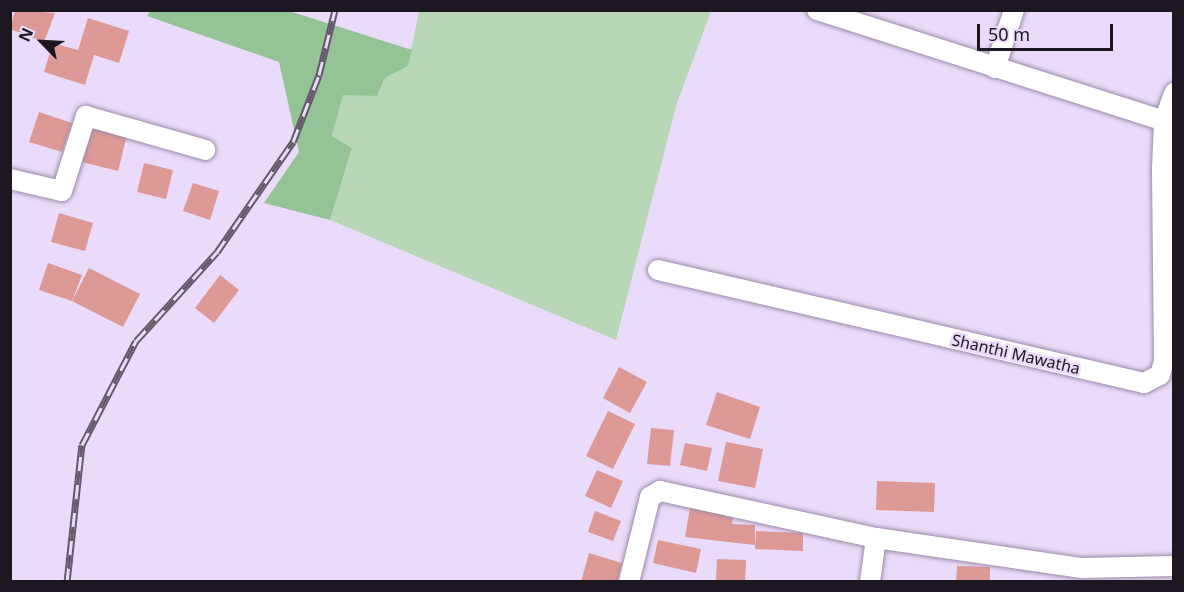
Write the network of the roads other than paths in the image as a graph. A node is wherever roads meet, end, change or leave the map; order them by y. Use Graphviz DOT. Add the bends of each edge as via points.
graph roads {
  1 [pos="817,10"];
  2 [pos="1014,10"];
  3 [pos="840,14"];
  4 [pos="995,68"];
  5 [pos="1173,93"];
  6 [pos="1164,122"];
  7 [pos="205,150"];
  8 [pos="1168,168"];
  9 [pos="10,179"];
  10 [pos="658,270"];
  11 [pos="876,538"];
  12 [pos="1173,566"];
  13 [pos="629,582"];
  14 [pos="870,582"];
  1 -- 3 [label="street"];
  2 -- 4 [label="street"];
  3 -- 4 [label="street"];
  4 -- 6 [label="street"];
  5 -- 6 [label="street, Shanthi Mawatha"];
  6 -- 8 [label="street, Shanthi Mawatha"];
  7 -- 9 [label="street" via="86,117 62,191"];
  8 -- 10 [label="street, Shanthi Mawatha" via="1164,361 1160,375 1144,383"];
  11 -- 12 [label="street" via="1082,568"];
  11 -- 13 [label="street" via="660,490 650,497"];
  11 -- 14 [label="street"];
}
